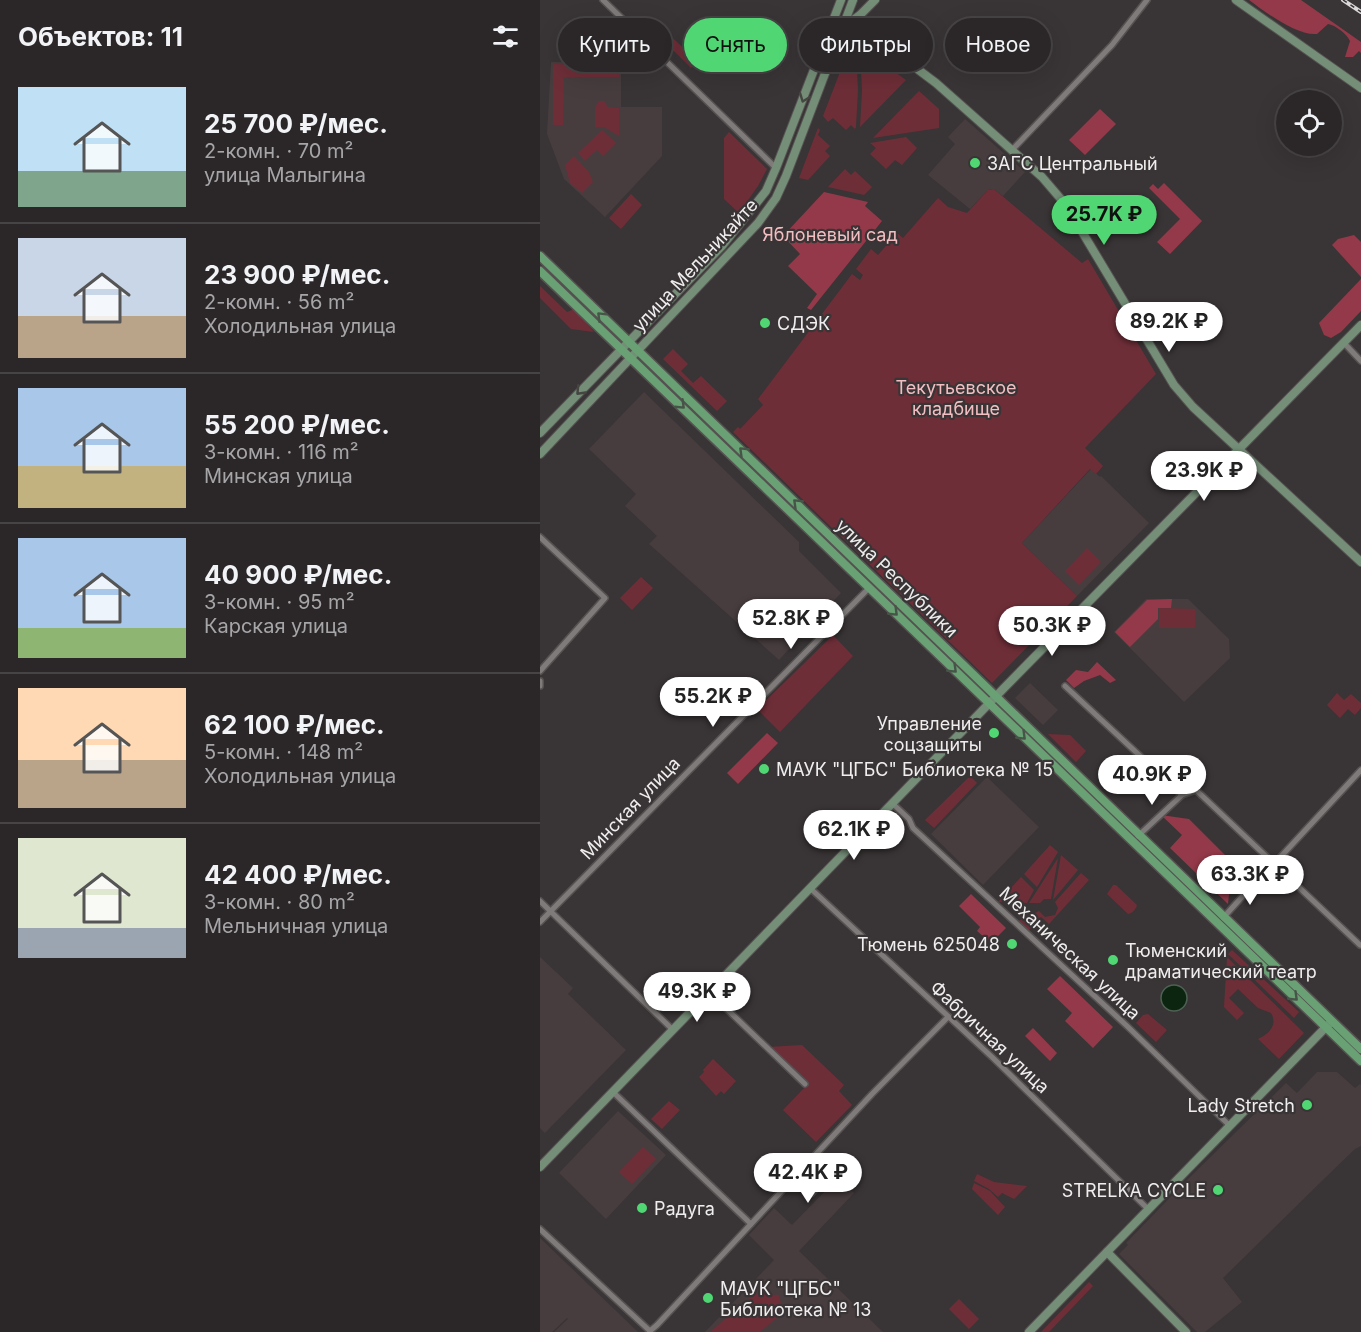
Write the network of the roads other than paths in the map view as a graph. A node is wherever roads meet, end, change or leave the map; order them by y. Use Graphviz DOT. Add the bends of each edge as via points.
graph roads {
  1 [pos="603,0"];
  2 [pos="841,0"];
  3 [pos="853,0"];
  4 [pos="875,0"];
  5 [pos="1147,0"];
  6 [pos="1236,0"];
  7 [pos="835,18"];
  8 [pos="846,18"];
  9 [pos="856,18"];
  10 [pos="814,72"];
  11 [pos="826,72"];
  12 [pos="921,72"];
  13 [pos="1361,88"];
  14 [pos="1014,152"];
  15 [pos="776,168"];
  16 [pos="540,256"];
  17 [pos="540,271"];
  18 [pos="1361,325"];
  19 [pos="629,342"];
  20 [pos="1344,343"];
  21 [pos="637,349"];
  22 [pos="620,350"];
  23 [pos="630,358"];
  24 [pos="1361,362"];
  25 [pos="540,433"];
  26 [pos="1239,448"];
  27 [pos="540,454"];
  28 [pos="540,537"];
  29 [pos="1361,562"];
  30 [pos="869,588"];
  31 [pos="540,671"];
  32 [pos="540,681"];
  33 [pos="540,686"];
  34 [pos="1065,686"];
  35 [pos="992,700"];
  36 [pos="1361,770"];
  37 [pos="1182,795"];
  38 [pos="892,803"];
  39 [pos="1138,836"];
  40 [pos="1274,864"];
  41 [pos="1259,878"];
  42 [pos="810,888"];
  43 [pos="540,901"];
  44 [pos="550,911"];
  45 [pos="1223,918"];
  46 [pos="540,922"];
  47 [pos="1360,945"];
  48 [pos="709,992"];
  49 [pos="948,1017"];
  50 [pos="1329,1024"];
  51 [pos="673,1030"];
  52 [pos="1361,1049"];
  53 [pos="1361,1061"];
  54 [pos="805,1084"];
  55 [pos="614,1092"];
  56 [pos="1229,1125"];
  57 [pos="540,1167"];
  58 [pos="794,1177"];
  59 [pos="822,1182"];
  60 [pos="1148,1209"];
  61 [pos="751,1224"];
  62 [pos="540,1230"];
  63 [pos="1107,1252"];
  64 [pos="1029,1332"];
  65 [pos="1186,1332"];
  1 -- 15 [label="street"];
  2 -- 7 [label="street, улица Мельникайте"];
  3 -- 8 [label="street, улица Мельникайте"];
  4 -- 9 [label="street"];
  5 -- 14 [label="street"];
  6 -- 13 [label="street"];
  10 -- 15 [label="street, улица Мельникайте, one-way"];
  11 -- 21 [label="street, улица Мельникайте" via="776,198 758,223"];
  12 -- 14 [label="street"];
  14 -- 26 [label="street" via="1051,186 1073,218 1174,386"];
  15 -- 19 [label="street, улица Мельникайте" via="766,191 722,246"];
  19 -- 16 [label="main road, улица Республики, one-way"];
  17 -- 22 [label="main road, улица Республики"];
  18 -- 20 [label="street"];
  19 -- 21 [label="main road, улица Республики"];
  19 -- 22 [label="street, улица Мельникайте"];
  20 -- 24 [label="street"];
  20 -- 26 [label="street"];
  21 -- 23 [label="street, улица Мельникайте"];
  35 -- 21 [label="main road, улица Республики, one-way"];
  22 -- 23 [label="main road, улица Республики"];
  22 -- 25 [label="street, улица Мельникайте, one-way"];
  23 -- 27 [label="street, улица Мельникайте"];
  23 -- 30 [label="main road, улица Республики, one-way"];
  26 -- 29 [label="street"];
  26 -- 35 [label="street"];
  28 -- 31 [label="street" via="605,598"];
  30 -- 35 [label="main road, улица Республики, one-way"];
  30 -- 44 [label="street, Минская улица"];
  32 -- 33 [label="street"];
  34 -- 37 [label="street"];
  35 -- 38 [label="street"];
  35 -- 39 [label="main road, улица Республики"];
  35 -- 50 [label="main road, улица Республики, one-way"];
  36 -- 40 [label="street"];
  37 -- 39 [label="street"];
  37 -- 40 [label="street" via="1196,790"];
  38 -- 42 [label="street"];
  38 -- 56 [label="street, Механическая улица" via="913,828"];
  39 -- 45 [label="main road, улица Республики"];
  40 -- 47 [label="street"];
  41 -- 45 [label="street"];
  42 -- 48 [label="street"];
  42 -- 49 [label="street, Фабричная улица"];
  43 -- 44 [label="street"];
  44 -- 46 [label="street, Минская улица"];
  44 -- 51 [label="street"];
  45 -- 50 [label="main road, улица Республики"];
  48 -- 51 [label="street"];
  48 -- 54 [label="street"];
  49 -- 58 [label="street"];
  49 -- 60 [label="street, Фабричная улица"];
  50 -- 52 [label="main road, улица Республики"];
  50 -- 53 [label="main road, улица Республики"];
  50 -- 56 [label="street"];
  51 -- 55 [label="street"];
  55 -- 57 [label="street"];
  55 -- 61 [label="street"];
  56 -- 60 [label="street"];
  58 -- 59 [label="street" via="812,1193"];
  58 -- 61 [label="street"];
  60 -- 63 [label="street"];
  61 -- 62 [label="street" via="650,1330"];
  63 -- 64 [label="street"];
  63 -- 65 [label="street"];
}
